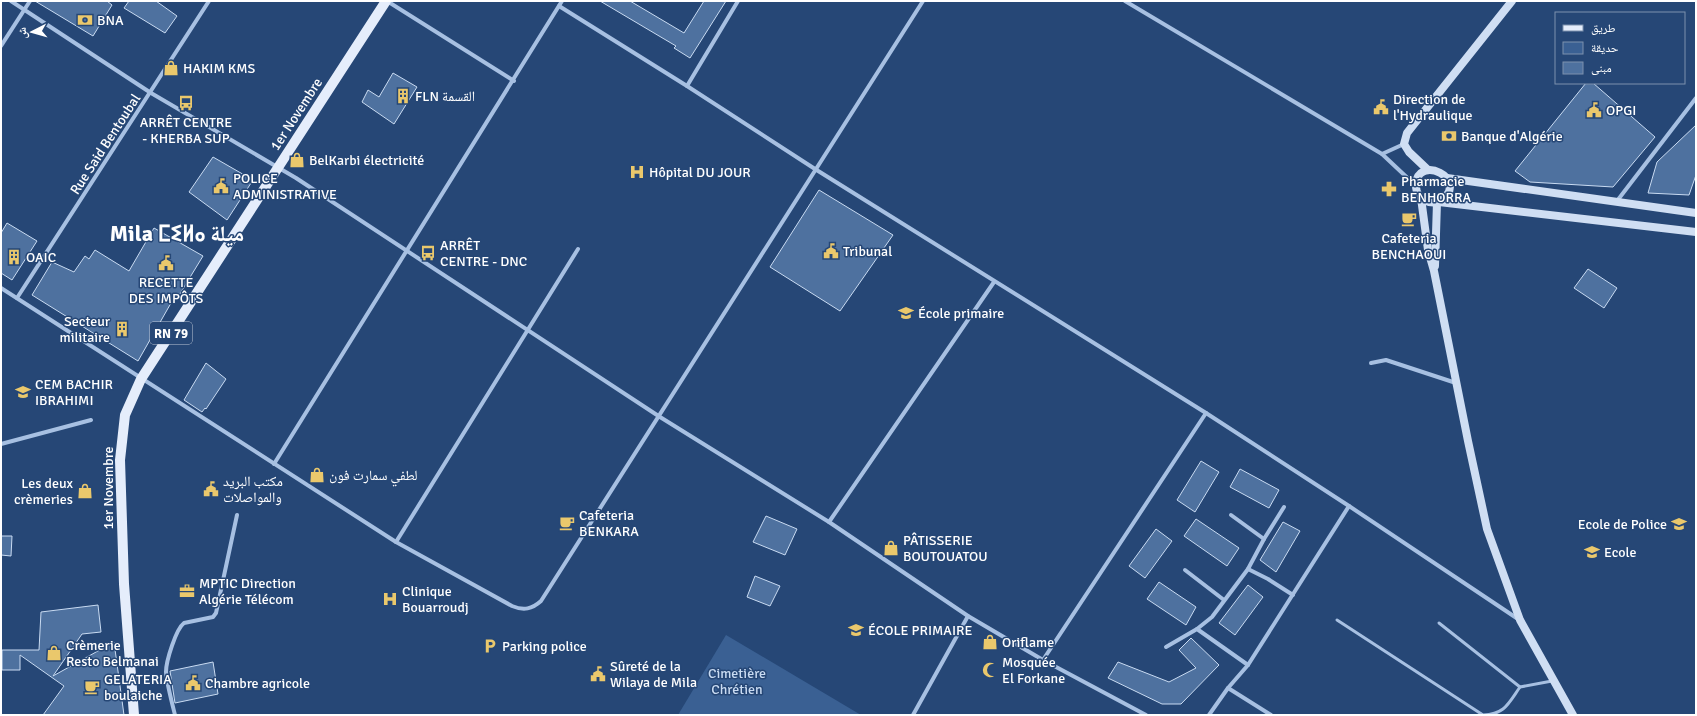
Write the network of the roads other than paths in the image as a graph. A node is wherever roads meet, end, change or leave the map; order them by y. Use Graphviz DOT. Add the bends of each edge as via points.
graph roads {
  1 [pos="11,1"];
  2 [pos="30,1"];
  3 [pos="209,1"];
  4 [pos="386,1"];
  5 [pos="562,1"];
  6 [pos="738,1"];
  7 [pos="923,1"];
  8 [pos="1125,1"];
  9 [pos="1512,1"];
  10 [pos="559,6"];
  11 [pos="25,9"];
  12 [pos="1,46"];
  13 [pos="514,81"];
  14 [pos="687,86"];
  15 [pos="151,93"];
  16 [pos="1696,98"];
  17 [pos="1404,144"];
  18 [pos="1382,154"];
  19 [pos="278,168"];
  20 [pos="815,169"];
  21 [pos="1428,170"];
  22 [pos="1447,178"];
  23 [pos="1416,185"];
  24 [pos="1421,198"];
  25 [pos="1617,201"];
  26 [pos="1438,202"];
  27 [pos="1696,213"];
  28 [pos="1696,232"];
  29 [pos="578,250"];
  30 [pos="407,251"];
  31 [pos="1434,271"];
  32 [pos="994,282"];
  33 [pos="1,288"];
  34 [pos="17,298"];
  35 [pos="528,330"];
  36 [pos="1370,363"];
  37 [pos="141,379"];
  38 [pos="1456,383"];
  39 [pos="1206,413"];
  40 [pos="660,417"];
  41 [pos="90,420"];
  42 [pos="1,444"];
  43 [pos="274,464"];
  44 [pos="1349,506"];
  45 [pos="1284,507"];
  46 [pos="237,515"];
  47 [pos="1231,515"];
  48 [pos="829,522"];
  49 [pos="1264,539"];
  50 [pos="396,542"];
  51 [pos="1248,569"];
  52 [pos="1185,570"];
  53 [pos="1293,595"];
  54 [pos="1224,600"];
  55 [pos="968,616"];
  56 [pos="1337,620"];
  57 [pos="1520,620"];
  58 [pos="1438,623"];
  59 [pos="1197,629"];
  60 [pos="1166,646"];
  61 [pos="1043,660"];
  62 [pos="1248,665"];
  63 [pos="1554,681"];
  64 [pos="1520,687"];
  65 [pos="1228,688"];
  66 [pos="134,715"];
  67 [pos="175,715"];
  68 [pos="913,715"];
  69 [pos="1146,715"];
  70 [pos="1209,715"];
  71 [pos="1271,715"];
  72 [pos="1573,715"];
  1 -- 11 [label="street"];
  2 -- 11 [label="street"];
  3 -- 15 [label="street, Rue Said Bentoubal"];
  4 -- 13 [label="street"];
  4 -- 19 [label="main road, 1er Novembre / RN 79"];
  5 -- 10 [label="street"];
  6 -- 14 [label="street"];
  7 -- 20 [label="street"];
  8 -- 18 [label="street"];
  9 -- 17 [label="main road" via="1407,133"];
  10 -- 13 [label="street"];
  10 -- 14 [label="street"];
  11 -- 12 [label="street"];
  11 -- 15 [label="street"];
  13 -- 30 [label="street"];
  14 -- 20 [label="street"];
  15 -- 19 [label="street"];
  15 -- 34 [label="street, Rue Said Bentoubal"];
  16 -- 25 [label="street"];
  17 -- 18 [label="street"];
  17 -- 21 [label="main road"];
  18 -- 23 [label="street"];
  19 -- 30 [label="street"];
  19 -- 37 [label="main road, 1er Novembre / RN 79"];
  20 -- 32 [label="street"];
  20 -- 40 [label="street"];
  21 -- 22 [label="main road" via="1439,171"];
  21 -- 23 [label="main road" via="1420,175"];
  22 -- 25 [label="main road"];
  22 -- 26 [label="main road" via="1447,194"];
  23 -- 24 [label="main road"];
  24 -- 26 [label="main road" via="1425,201"];
  24 -- 31 [label="main road" via="1428,250"];
  25 -- 27 [label="main road"];
  26 -- 28 [label="main road"];
  26 -- 31 [label="main road"];
  29 -- 35 [label="street"];
  30 -- 35 [label="street"];
  30 -- 43 [label="street"];
  31 -- 38 [label="main road"];
  32 -- 39 [label="street"];
  32 -- 48 [label="street"];
  33 -- 34 [label="street"];
  34 -- 37 [label="street"];
  35 -- 40 [label="street"];
  35 -- 50 [label="street"];
  36 -- 38 [label="street" via="1386,360"];
  37 -- 43 [label="street"];
  37 -- 66 [label="main road, 1er Novembre / RN 79" via="125,414 120,460 124,584"];
  38 -- 57 [label="main road" via="1487,529"];
  39 -- 44 [label="street"];
  39 -- 61 [label="street"];
  40 -- 48 [label="street"];
  40 -- 50 [label="street" via="541,601 531,608 519,609 512,606"];
  41 -- 42 [label="street"];
  43 -- 50 [label="street"];
  44 -- 53 [label="street"];
  44 -- 57 [label="street"];
  45 -- 49 [label="street"];
  46 -- 67 [label="street" via="216,613 213,617 181,625 173,642 166,672"];
  47 -- 49 [label="street"];
  48 -- 55 [label="street"];
  49 -- 51 [label="street"];
  51 -- 53 [label="street"];
  51 -- 54 [label="street"];
  52 -- 54 [label="street"];
  53 -- 62 [label="street"];
  54 -- 59 [label="street" via="1212,617"];
  55 -- 61 [label="street"];
  55 -- 68 [label="street"];
  56 -- 64 [label="lane" via="1483,715 1502,711"];
  57 -- 63 [label="main road"];
  58 -- 64 [label="lane"];
  59 -- 60 [label="street"];
  59 -- 62 [label="street"];
  61 -- 69 [label="street"];
  62 -- 65 [label="street"];
  63 -- 64 [label="lane"];
  63 -- 72 [label="main road"];
  65 -- 70 [label="street"];
  65 -- 71 [label="street"];
}
